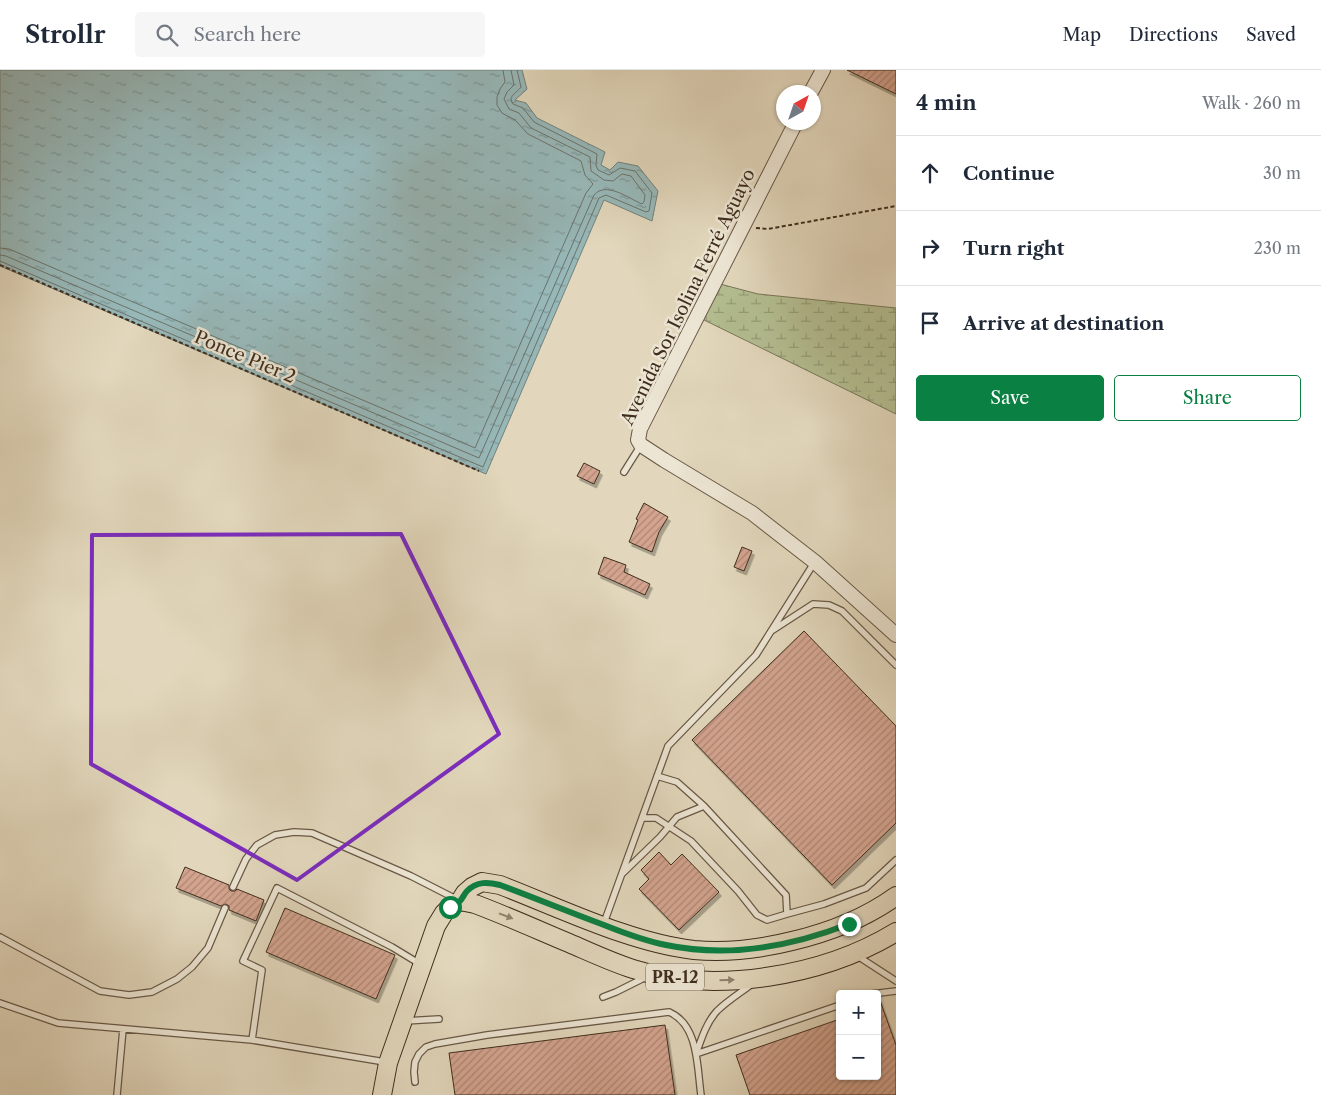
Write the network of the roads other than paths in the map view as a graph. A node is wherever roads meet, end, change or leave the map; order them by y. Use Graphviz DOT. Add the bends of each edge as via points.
graph roads {
  1 [pos="823,70"];
  2 [pos="815,85"];
  3 [pos="792,130"];
  4 [pos="641,445"];
  5 [pos="624,472"];
  6 [pos="815,562"];
  7 [pos="771,632"];
  8 [pos="896,635"];
  9 [pos="896,665"];
  10 [pos="657,776"];
  11 [pos="704,806"];
  12 [pos="642,818"];
  13 [pos="668,828"];
  14 [pos="896,860"];
  15 [pos="622,874"];
  16 [pos="233,887"];
  17 [pos="896,896"];
  18 [pos="460,901"];
  19 [pos="225,908"];
  20 [pos="787,914"];
  21 [pos="603,925"];
  22 [pos="896,932"];
  23 [pos="0,937"];
  24 [pos="854,954"];
  25 [pos="422,965"];
  26 [pos="652,974"];
  27 [pos="759,978"];
  28 [pos="896,981"];
  29 [pos="896,991"];
  30 [pos="881,993"];
  31 [pos="603,997"];
  32 [pos="0,1003"];
  33 [pos="836,1006"];
  34 [pos="439,1019"];
  35 [pos="403,1021"];
  36 [pos="123,1029"];
  37 [pos="252,1040"];
  38 [pos="696,1054"];
  39 [pos="388,1063"];
  40 [pos="415,1082"];
  41 [pos="116,1095"];
  42 [pos="382,1095"];
  43 [pos="701,1095"];
  1 -- 2 [label="street"];
  3 -- 4 [label="street, Avenida Sor Isolina Ferré Aguayo" via="640,429 638,440"];
  4 -- 5 [label="lane"];
  4 -- 6 [label="street, Avenida Sor Isolina Ferré Aguayo" via="752,513"];
  6 -- 7 [label="lane"];
  6 -- 8 [label="street, Avenida Sor Isolina Ferré Aguayo"];
  7 -- 9 [label="lane" via="813,604 829,605 842,611"];
  7 -- 10 [label="lane" via="756,655 668,746"];
  10 -- 11 [label="lane" via="678,782"];
  10 -- 12 [label="lane"];
  11 -- 13 [label="lane" via="677,818"];
  11 -- 20 [label="lane" via="786,895"];
  12 -- 13 [label="lane" via="656,818"];
  12 -- 15 [label="lane"];
  13 -- 15 [label="lane"];
  13 -- 20 [label="lane" via="691,842 757,915 767,920"];
  14 -- 20 [label="lane" via="866,888"];
  15 -- 21 [label="lane"];
  16 -- 18 [label="lane" via="246,859 257,845 275,835 312,833"];
  17 -- 21 [label="main road, PR-12" via="867,915 831,931 754,949 694,950 658,943"];
  18 -- 21 [label="main road, PR-12" via="472,887 488,882"];
  18 -- 25 [label="main road, PR-12" via="450,907 439,921"];
  18 -- 26 [label="main road, PR-12, one-way" via="475,904 612,961"];
  19 -- 23 [label="lane" via="208,948 192,967 152,992 129,995 100,991"];
  22 -- 24 [label="main road, PR-12"];
  24 -- 27 [label="main road, PR-12" via="816,967"];
  24 -- 28 [label="lane"];
  25 -- 35 [label="main road, PR-12"];
  25 -- 37 [label="lane" via="277,888 243,961 262,970"];
  26 -- 27 [label="main road, PR-12, one-way" via="709,981"];
  26 -- 31 [label="lane"];
  27 -- 38 [label="lane" via="718,1011 707,1026"];
  29 -- 30 [label="lane"];
  32 -- 36 [label="lane" via="58,1023"];
  33 -- 38 [label="lane"];
  34 -- 35 [label="lane"];
  35 -- 39 [label="main road, PR-12"];
  36 -- 37 [label="lane"];
  36 -- 41 [label="lane"];
  37 -- 39 [label="lane"];
  38 -- 40 [label="lane" via="684,1022 677,1015 661,1012 486,1034 435,1044 419,1054 415,1062"];
  38 -- 43 [label="lane"];
  39 -- 42 [label="main road, PR-12"];
}
